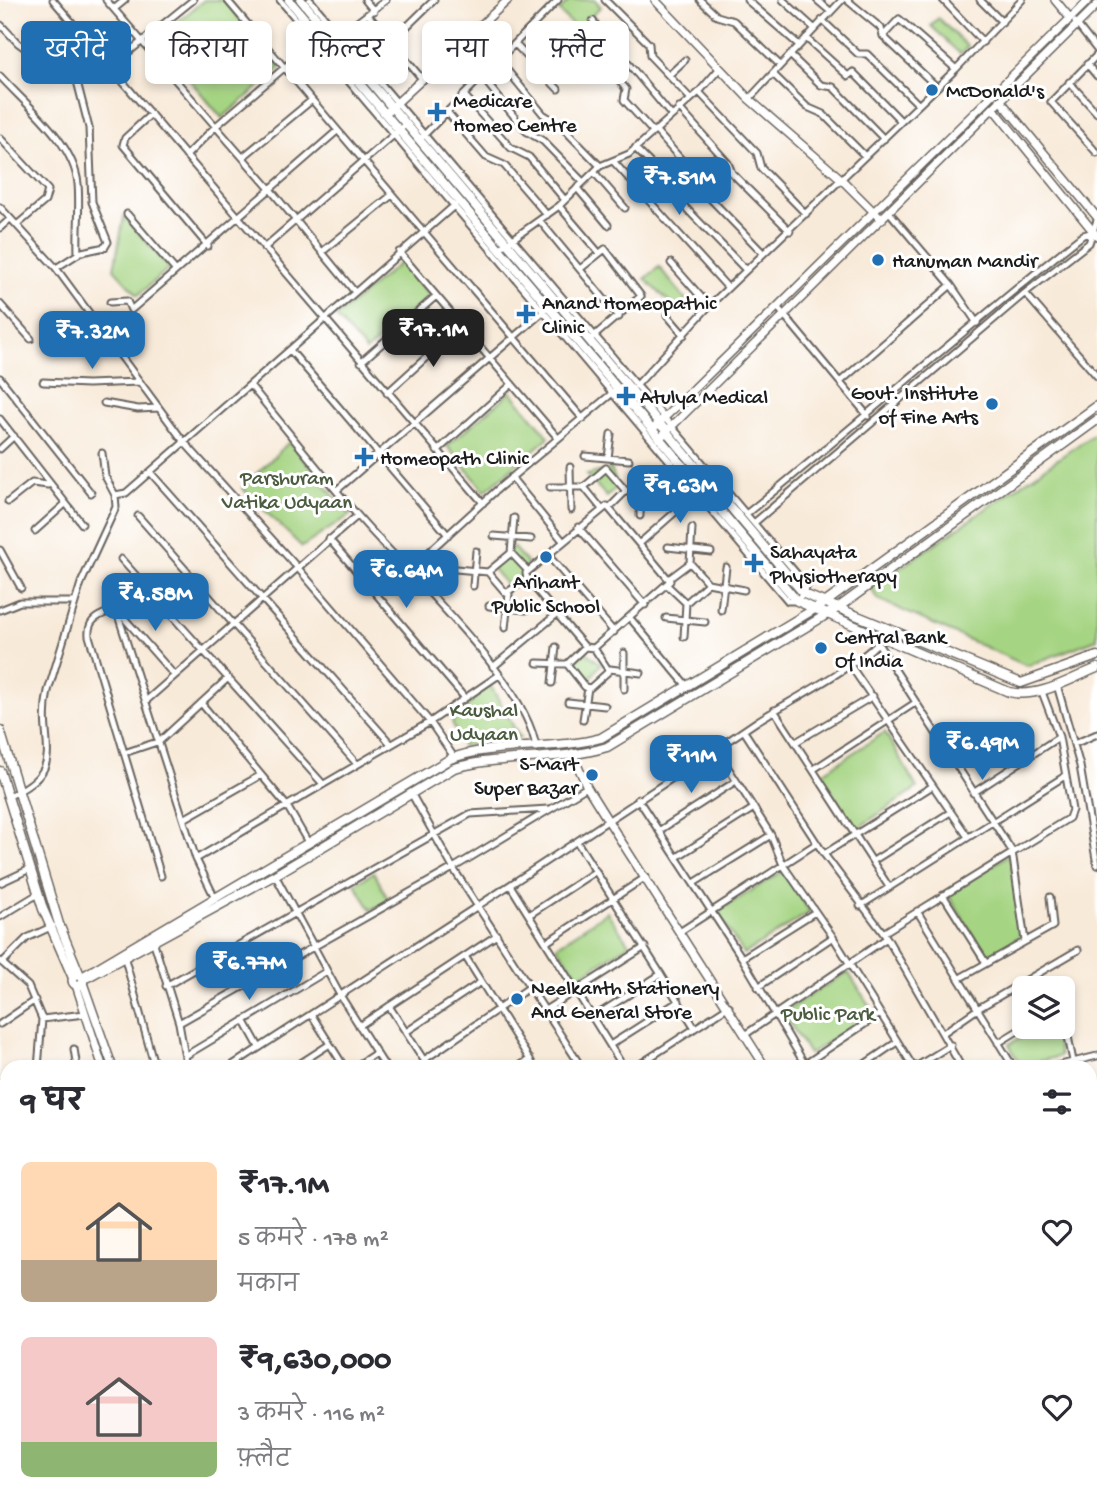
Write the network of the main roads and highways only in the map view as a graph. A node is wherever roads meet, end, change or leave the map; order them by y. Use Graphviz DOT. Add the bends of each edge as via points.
graph roads {
  1 [pos="289,0"];
  2 [pos="301,0"];
  3 [pos="391,108"];
  4 [pos="399,130"];
  5 [pos="506,243"];
  6 [pos="1097,406"];
  7 [pos="1097,420"];
  8 [pos="659,423"];
  9 [pos="666,432"];
  10 [pos="801,597"];
  11 [pos="826,602"];
  12 [pos="839,607"];
  13 [pos="814,610"];
  14 [pos="827,614"];
  15 [pos="1097,656"];
  16 [pos="1097,668"];
  17 [pos="0,730"];
  18 [pos="0,771"];
  19 [pos="80,979"];
  1 -- 3 [label="main road" via="319,39"];
  2 -- 3 [label="main road" via="337,37"];
  3 -- 4 [label="main road"];
  4 -- 5 [label="main road" via="457,203"];
  4 -- 5 [label="main road" via="421,138"];
  5 -- 8 [label="main road" via="592,338"];
  5 -- 8 [label="main road" via="547,308 616,390"];
  6 -- 11 [label="main road"];
  7 -- 12 [label="main road"];
  8 -- 9 [label="main road"];
  9 -- 10 [label="main road"];
  9 -- 10 [label="main road" via="700,490"];
  10 -- 11 [label="main road"];
  10 -- 13 [label="main road"];
  11 -- 12 [label="main road"];
  11 -- 13 [label="main road"];
  12 -- 14 [label="main road"];
  12 -- 15 [label="main road" via="1021,684"];
  13 -- 14 [label="main road"];
  13 -- 19 [label="main road" via="601,738 454,757"];
  14 -- 16 [label="main road" via="880,641 1022,695 1042,692"];
  14 -- 19 [label="main road" via="607,747 454,768 275,875 125,959"];
  17 -- 19 [label="main road"];
  18 -- 19 [label="main road" via="50,927"];
}
